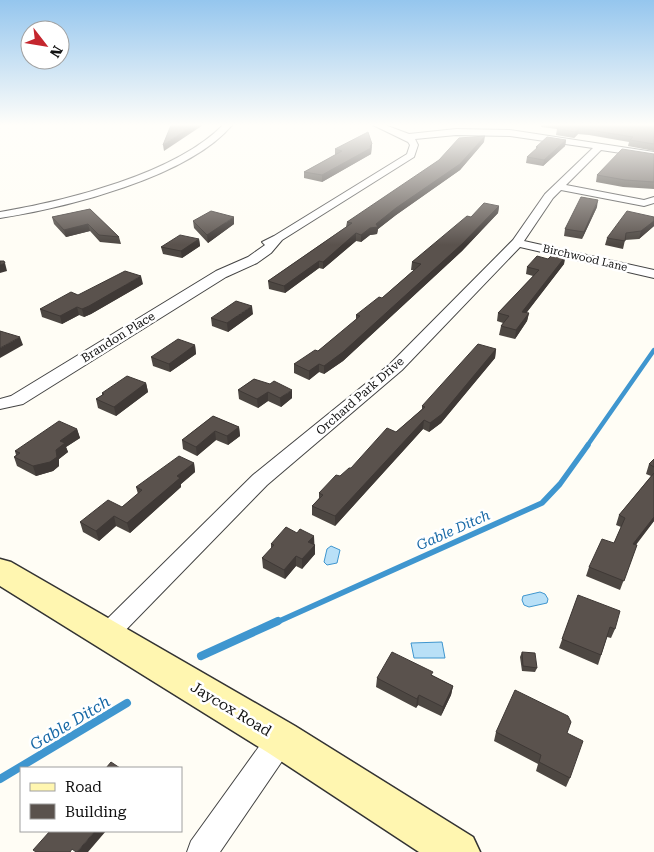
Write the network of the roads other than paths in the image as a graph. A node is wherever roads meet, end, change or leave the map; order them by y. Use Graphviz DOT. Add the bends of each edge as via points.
graph roads {
  1 [pos="165,165"];
  2 [pos="396,165"];
  3 [pos="581,165"];
  4 [pos="558,187"];
  5 [pos="649,201"];
  6 [pos="0,210"];
  7 [pos="654,210"];
  8 [pos="18,211"];
  9 [pos="0,215"];
  10 [pos="517,243"];
  11 [pos="654,274"];
  12 [pos="8,402"];
  13 [pos="0,418"];
  14 [pos="0,571"];
  15 [pos="107,634"];
  16 [pos="281,740"];
  17 [pos="202,852"];
  18 [pos="458,852"];
  1 -- 8 [label="street" via="78,199"];
  2 -- 12 [label="street, Brandon Place" via="278,238 261,255 235,270 220,274"];
  3 -- 4 [label="street, Orchard Park Drive"];
  4 -- 5 [label="street"];
  4 -- 10 [label="street, Orchard Park Drive" via="543,203"];
  5 -- 7 [label="street" via="645,206"];
  6 -- 8 [label="street"];
  8 -- 9 [label="street"];
  10 -- 11 [label="street, Birchwood Lane"];
  10 -- 15 [label="street, Orchard Park Drive" via="396,367 260,480"];
  12 -- 13 [label="street, Brandon Place" via="9,412"];
  14 -- 15 [label="street, Jaycox Road"];
  15 -- 16 [label="street, Jaycox Road"];
  16 -- 17 [label="street"];
  16 -- 18 [label="street, Jaycox Road"];
}
